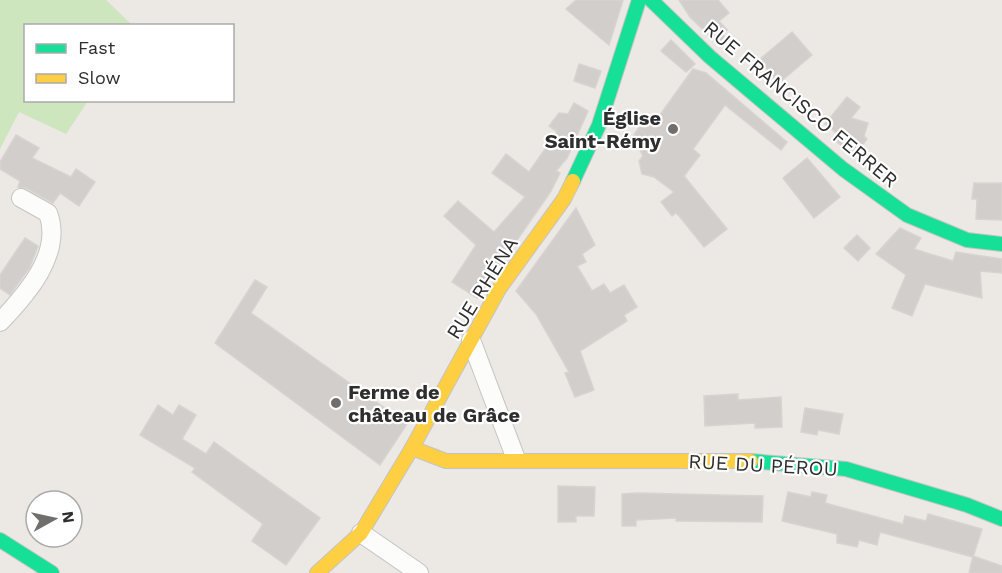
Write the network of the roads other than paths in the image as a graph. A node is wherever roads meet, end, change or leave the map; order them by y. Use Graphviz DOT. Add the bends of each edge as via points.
graph roads {
  1 [pos="639,0"];
  2 [pos="651,0"];
  3 [pos="21,198"];
  4 [pos="1002,244"];
  5 [pos="0,322"];
  6 [pos="471,340"];
  7 [pos="412,448"];
  8 [pos="516,459"];
  9 [pos="1002,519"];
  10 [pos="361,533"];
  11 [pos="0,540"];
  12 [pos="52,573"];
  13 [pos="317,573"];
  14 [pos="419,573"];
  1 -- 6 [label="street, RUE RHÉNA" via="599,125 564,199 499,289"];
  2 -- 4 [label="street, RUE FRANCISCO FERRER" via="710,57 843,169 907,215 967,240"];
  3 -- 5 [label="street" via="48,213 54,228 52,245 40,271"];
  6 -- 7 [label="street, RUE RHÉNA"];
  6 -- 8 [label="street"];
  7 -- 8 [label="street, RUE DU PÉROU" via="446,461"];
  7 -- 10 [label="street, RUE RHÉNA"];
  8 -- 9 [label="street, RUE DU PÉROU" via="735,460 846,469"];
  10 -- 13 [label="street, RUE RHÉNA"];
  10 -- 14 [label="street"];
  11 -- 12 [label="street"];
}
